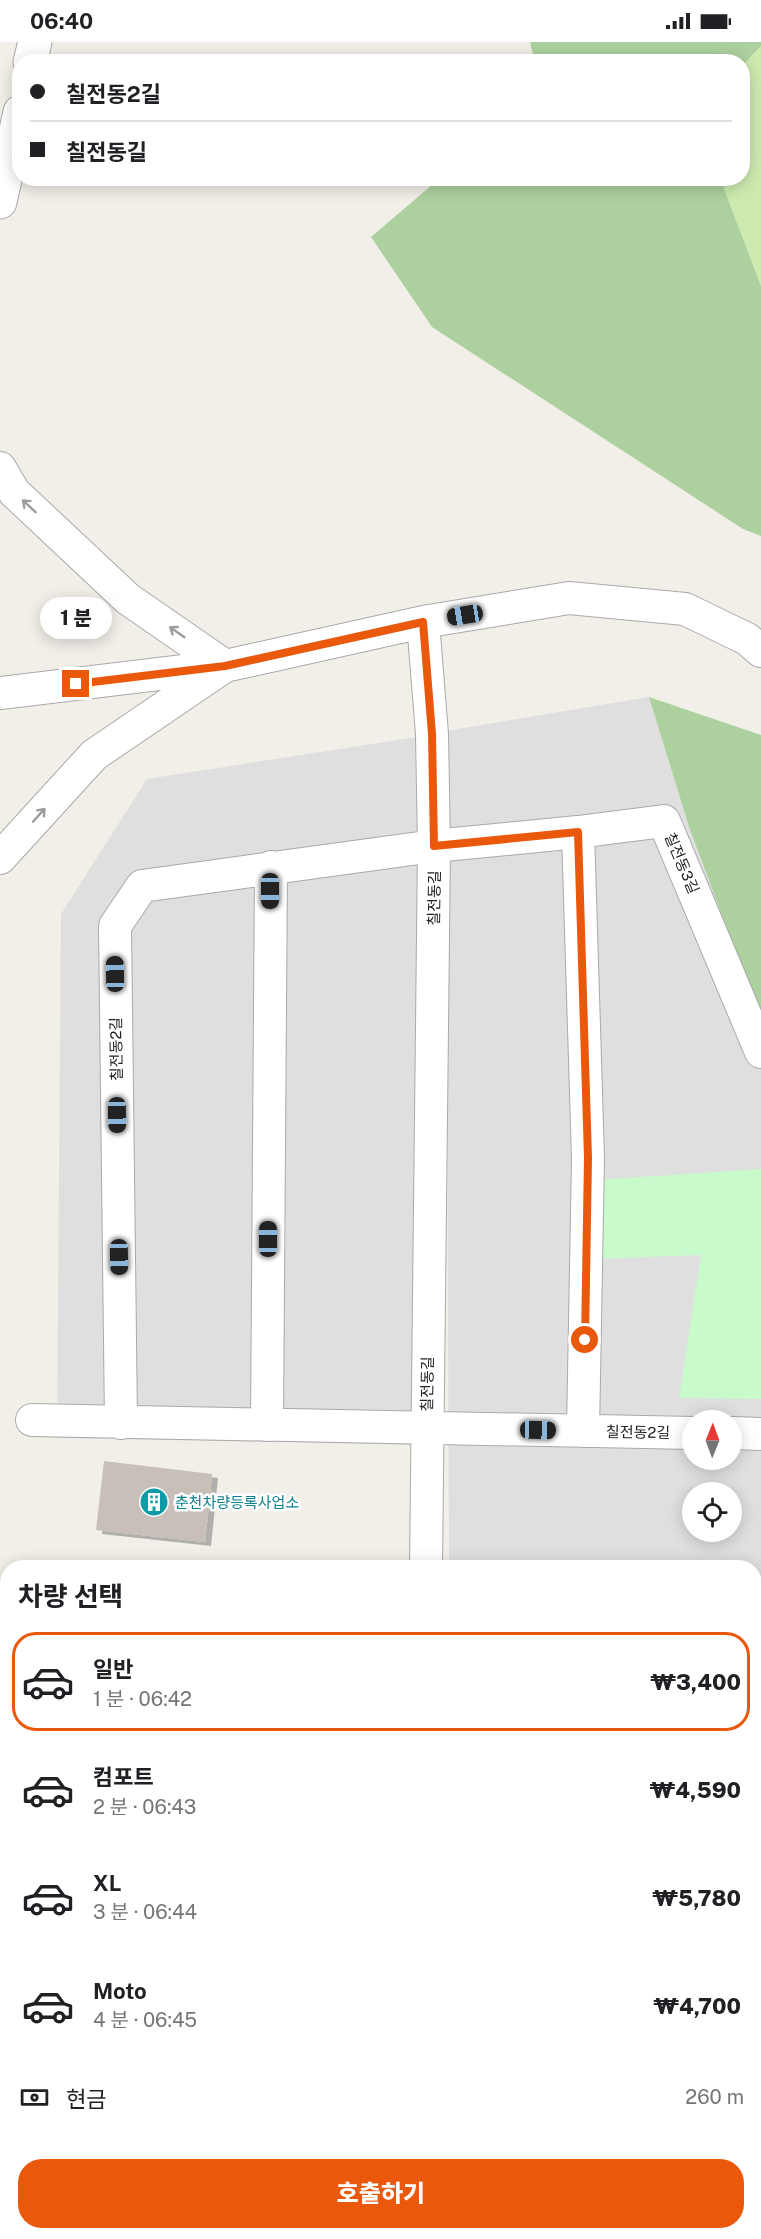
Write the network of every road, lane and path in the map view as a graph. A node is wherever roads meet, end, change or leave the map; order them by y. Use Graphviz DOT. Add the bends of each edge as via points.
graph roads {
  1 [pos="12,148"];
  2 [pos="0,202"];
  3 [pos="0,468"];
  4 [pos="423,622"];
  5 [pos="761,651"];
  6 [pos="225,666"];
  7 [pos="0,693"];
  8 [pos="578,832"];
  9 [pos="434,846"];
  10 [pos="0,858"];
  11 [pos="271,867"];
  12 [pos="761,1052"];
  13 [pos="32,1420"];
  14 [pos="121,1423"];
  15 [pos="267,1425"];
  16 [pos="426,1428"];
  17 [pos="583,1431"];
  18 [pos="682,1432"];
  19 [pos="742,1433"];
  20 [pos="761,1434"];
  21 [pos="426,1560"];
  1 -- 2 [label="street"];
  6 -- 3 [label="street, one-way" via="128,599 14,492"];
  4 -- 5 [label="street" via="569,598 685,609 747,639"];
  4 -- 6 [label="street"];
  4 -- 9 [label="street, 칠전동길" via="432,734"];
  6 -- 7 [label="street"];
  10 -- 6 [label="street, one-way" via="94,755"];
  8 -- 9 [label="street, 칠전동3길"];
  8 -- 12 [label="street, 칠전동3길" via="664,821"];
  8 -- 17 [label="street" via="588,1158"];
  9 -- 11 [label="street, 칠전동2길"];
  9 -- 16 [label="street, 칠전동길"];
  11 -- 14 [label="street, 칠전동2길" via="142,886 115,926"];
  11 -- 15 [label="street"];
  13 -- 14 [label="street, 칠전동2길"];
  14 -- 15 [label="street, 칠전동2길"];
  15 -- 16 [label="street, 칠전동2길"];
  16 -- 17 [label="street, 칠전동2길"];
  16 -- 21 [label="street, 칠전동길"];
  17 -- 18 [label="street, 칠전동2길"];
  19 -- 20 [label="street"];
}
